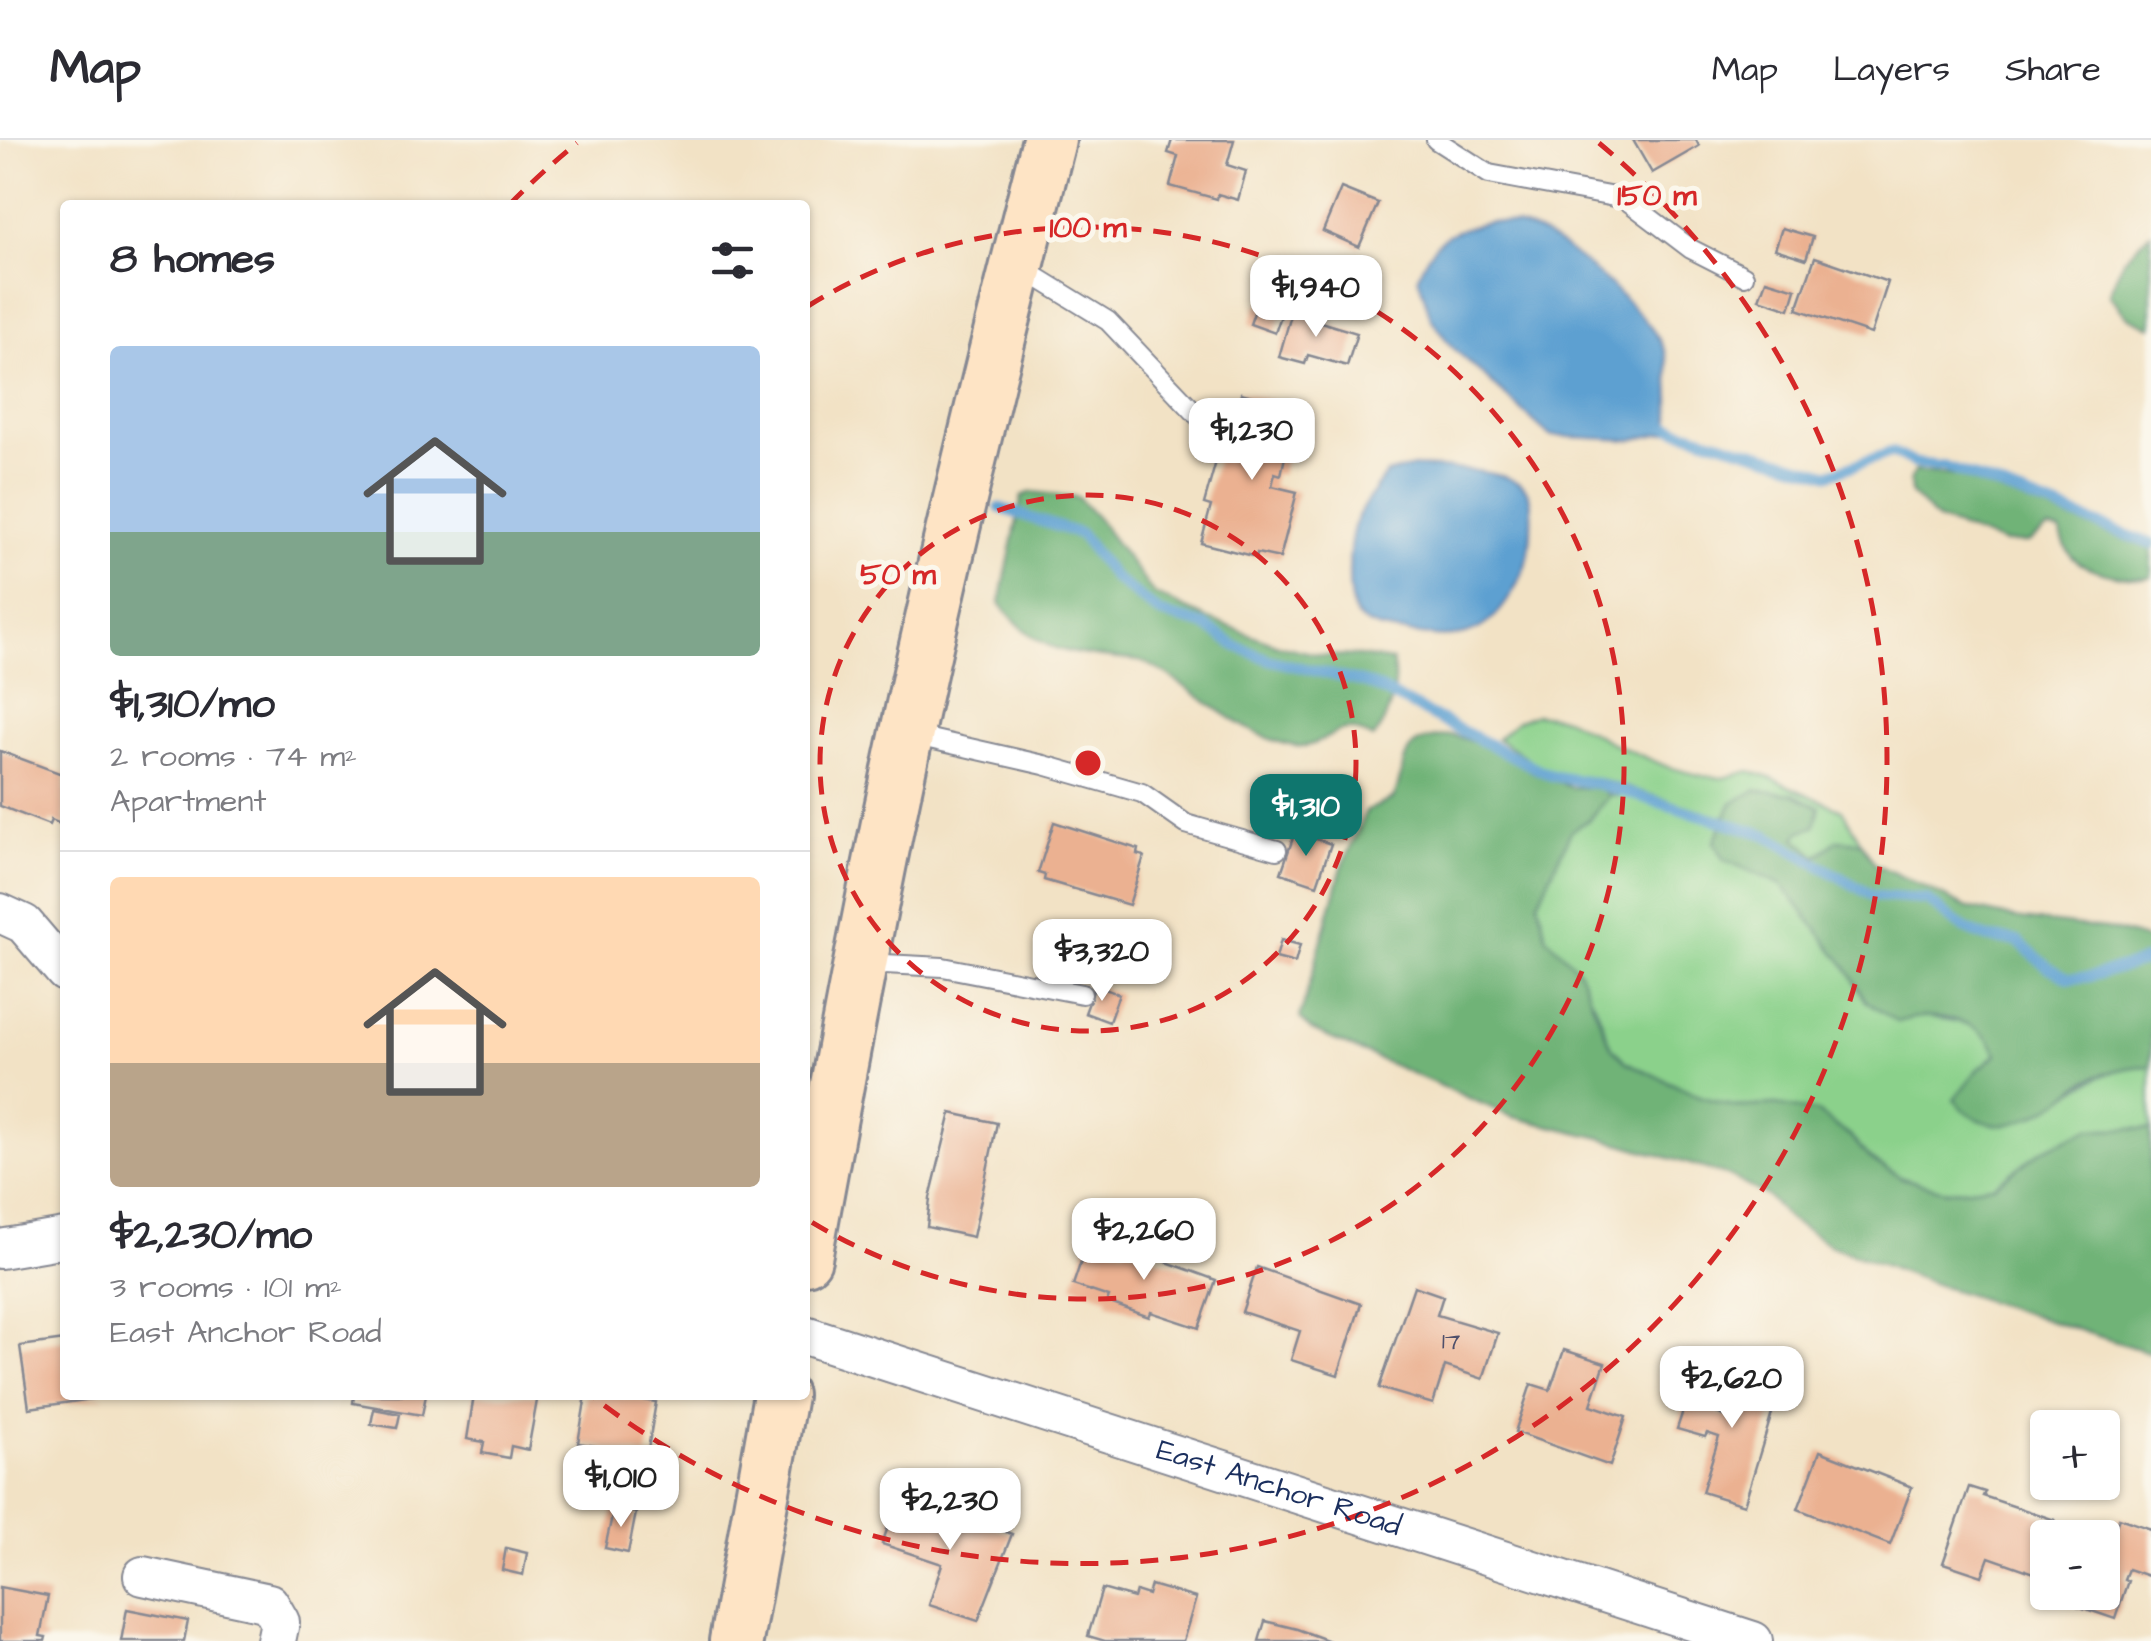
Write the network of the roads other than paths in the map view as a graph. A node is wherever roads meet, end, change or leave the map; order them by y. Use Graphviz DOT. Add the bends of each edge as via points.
graph roads {
  1 [pos="1050,140"];
  2 [pos="1436,140"];
  3 [pos="1017,265"];
  4 [pos="1744,276"];
  5 [pos="1206,424"];
  6 [pos="907,734"];
  7 [pos="1277,850"];
  8 [pos="0,913"];
  9 [pos="860,962"];
  10 [pos="60,966"];
  11 [pos="1082,994"];
  12 [pos="810,1231"];
  13 [pos="60,1239"];
  14 [pos="0,1248"];
  15 [pos="810,1338"];
  16 [pos="779,1400"];
  17 [pos="142,1576"];
  18 [pos="276,1641"];
  19 [pos="736,1641"];
  20 [pos="1753,1641"];
  1 -- 3 [label="main road"];
  2 -- 4 [label="lane" via="1488,174 1625,200 1692,250"];
  3 -- 5 [label="lane" via="1108,321"];
  3 -- 6 [label="main road"];
  6 -- 7 [label="lane" via="1142,793 1186,824"];
  6 -- 9 [label="main road"];
  8 -- 10 [label="street" via="24,924"];
  9 -- 11 [label="lane" via="943,967"];
  9 -- 12 [label="main road"];
  13 -- 14 [label="street"];
  15 -- 20 [label="street, East Anchor Road"];
  16 -- 19 [label="main road"];
  17 -- 18 [label="street" via="269,1602 280,1622"];
}
